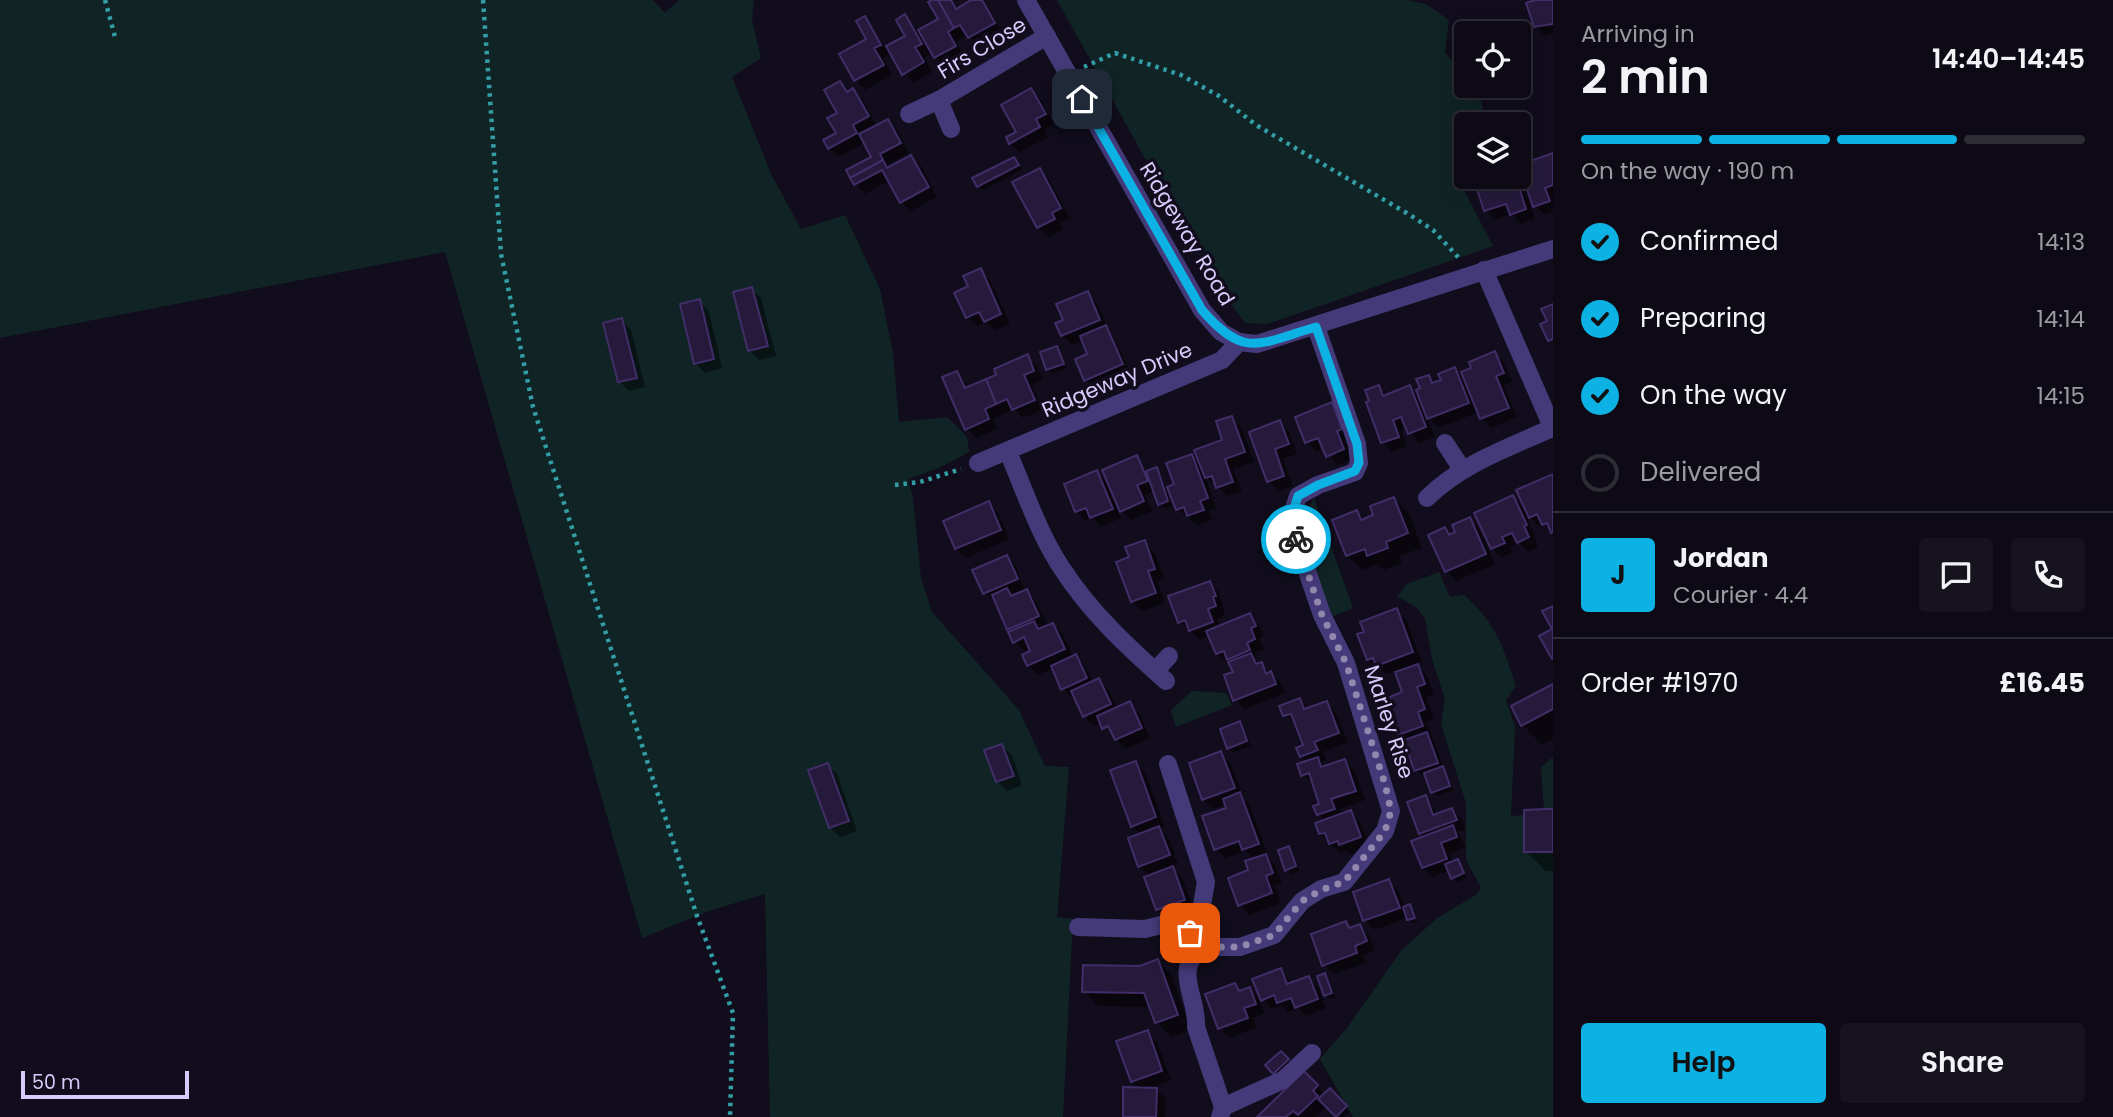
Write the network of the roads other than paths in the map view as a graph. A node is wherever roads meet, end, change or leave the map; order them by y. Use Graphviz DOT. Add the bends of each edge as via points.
graph roads {
  1 [pos="1026,0"];
  2 [pos="1047,36"];
  3 [pos="939,100"];
  4 [pos="909,114"];
  5 [pos="951,129"];
  6 [pos="1553,249"];
  7 [pos="1484,270"];
  8 [pos="1316,327"];
  9 [pos="1239,342"];
  10 [pos="1553,428"];
  11 [pos="1445,443"];
  12 [pos="1008,452"];
  13 [pos="978,463"];
  14 [pos="1462,468"];
  15 [pos="1427,498"];
  16 [pos="1168,656"];
  17 [pos="1168,764"];
  18 [pos="1078,927"];
  19 [pos="1190,933"];
  20 [pos="1202,947"];
  21 [pos="1312,1053"];
  22 [pos="1222,1112"];
  1 -- 2 [label="street, Ridgeway Road"];
  2 -- 3 [label="street, Firs Close"];
  2 -- 9 [label="street, Ridgeway Road" via="1202,310 1221,332"];
  3 -- 4 [label="street, Firs Close"];
  3 -- 5 [label="street, Firs Close"];
  6 -- 7 [label="street"];
  7 -- 8 [label="street"];
  7 -- 10 [label="street"];
  8 -- 9 [label="street" via="1257,344"];
  8 -- 20 [label="street, Marley Rise" via="1357,444 1359,463 1355,471 1298,496 1290,521 1322,615 1346,663 1391,811 1385,831 1344,882 1302,901 1274,935 1240,947"];
  9 -- 12 [label="street, Ridgeway Drive" via="1222,360"];
  10 -- 14 [label="street"];
  11 -- 14 [label="street"];
  12 -- 13 [label="street, Ridgeway Drive"];
  12 -- 16 [label="street" via="1061,568 1084,601 1161,676"];
  14 -- 15 [label="street"];
  17 -- 19 [label="street" via="1206,882 1201,911"];
  18 -- 19 [label="street" via="1145,929 1170,923"];
  19 -- 20 [label="street"];
  20 -- 22 [label="street" via="1191,956 1185,975"];
  21 -- 22 [label="street" via="1283,1080"];
}
